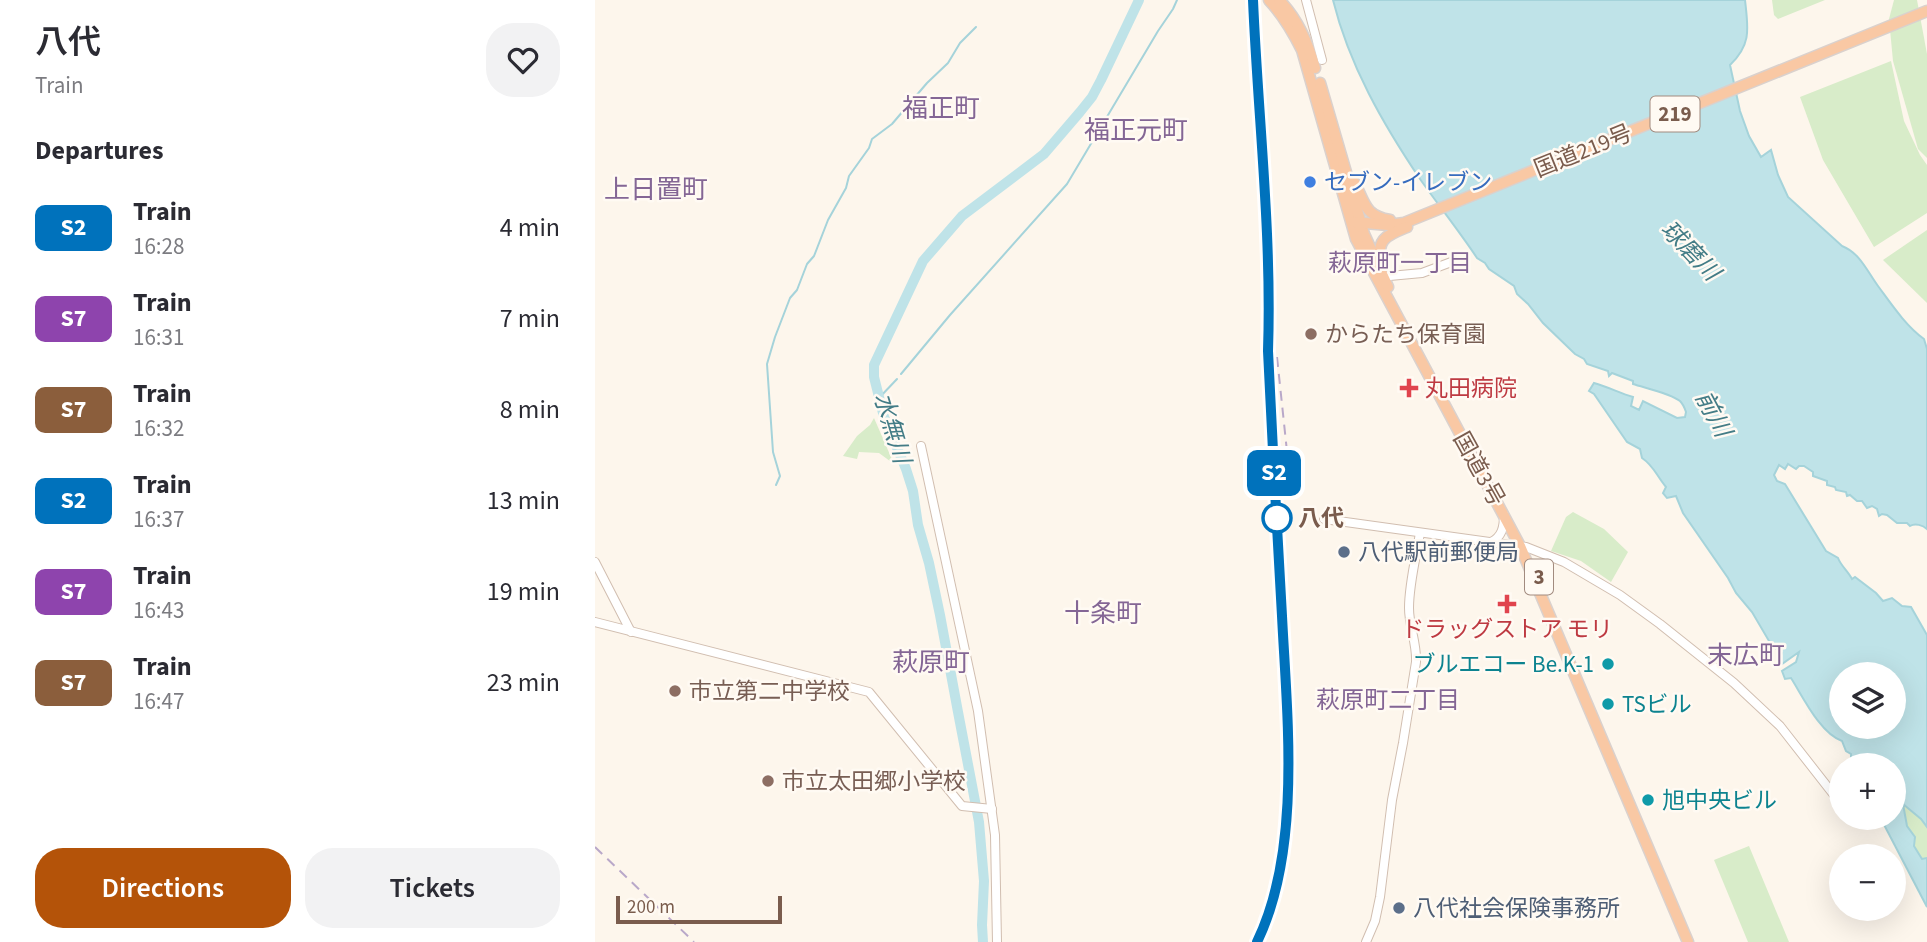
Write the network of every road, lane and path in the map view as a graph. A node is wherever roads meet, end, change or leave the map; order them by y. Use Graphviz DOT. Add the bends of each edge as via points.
graph roads {
  1 [pos="1269,0"];
  2 [pos="1279,0"];
  3 [pos="1306,0"];
  4 [pos="1926,11"];
  5 [pos="1322,60"];
  6 [pos="1341,158"];
  7 [pos="1420,218"];
  8 [pos="1356,222"];
  9 [pos="1404,223"];
  10 [pos="1454,261"];
  11 [pos="1380,277"];
  12 [pos="921,446"];
  13 [pos="1324,519"];
  14 [pos="1509,521"];
  15 [pos="1420,533"];
  16 [pos="1494,542"];
  17 [pos="1523,546"];
  18 [pos="595,562"];
  19 [pos="595,622"];
  20 [pos="631,632"];
  21 [pos="1829,789"];
  22 [pos="988,809"];
  23 [pos="997,942"];
  24 [pos="1366,942"];
  25 [pos="1688,942"];
  26 [pos="1694,942"];
  1 -- 8 [label="highway, 国道3号 / 3" via="1302,50"];
  2 -- 6 [label="highway, 国道3号 / 3" via="1306,39"];
  3 -- 5 [label="street"];
  4 -- 7 [label="highway, 国道219号 / 219"];
  6 -- 8 [label="highway, 国道3号 / 3"];
  6 -- 9 [label="highway" via="1367,210"];
  7 -- 9 [label="highway, 国道219号 / 219"];
  7 -- 11 [label="highway" via="1383,240"];
  8 -- 9 [label="highway, 国道219号 / 219"];
  8 -- 11 [label="highway, 国道3号 / 3" via="1356,239"];
  10 -- 11 [label="street" via="1422,273"];
  11 -- 14 [label="highway, 国道3号 / 3"];
  12 -- 22 [label="street" via="978,711"];
  13 -- 15 [label="street"];
  14 -- 16 [label="street"];
  14 -- 16 [label="street" via="1507,537"];
  14 -- 17 [label="highway, 国道3号 / 3"];
  15 -- 16 [label="street"];
  15 -- 24 [label="street" via="1409,605 1416,662 1380,897"];
  16 -- 17 [label="street"];
  17 -- 21 [label="street" via="1564,562 1620,596 1717,668 1780,726"];
  17 -- 25 [label="highway, 国道3号 / 3"];
  17 -- 26 [label="highway, 国道3号 / 3"];
  18 -- 20 [label="street"];
  19 -- 20 [label="street"];
  20 -- 22 [label="street" via="869,692 963,806"];
  22 -- 23 [label="street" via="997,886"];
}
